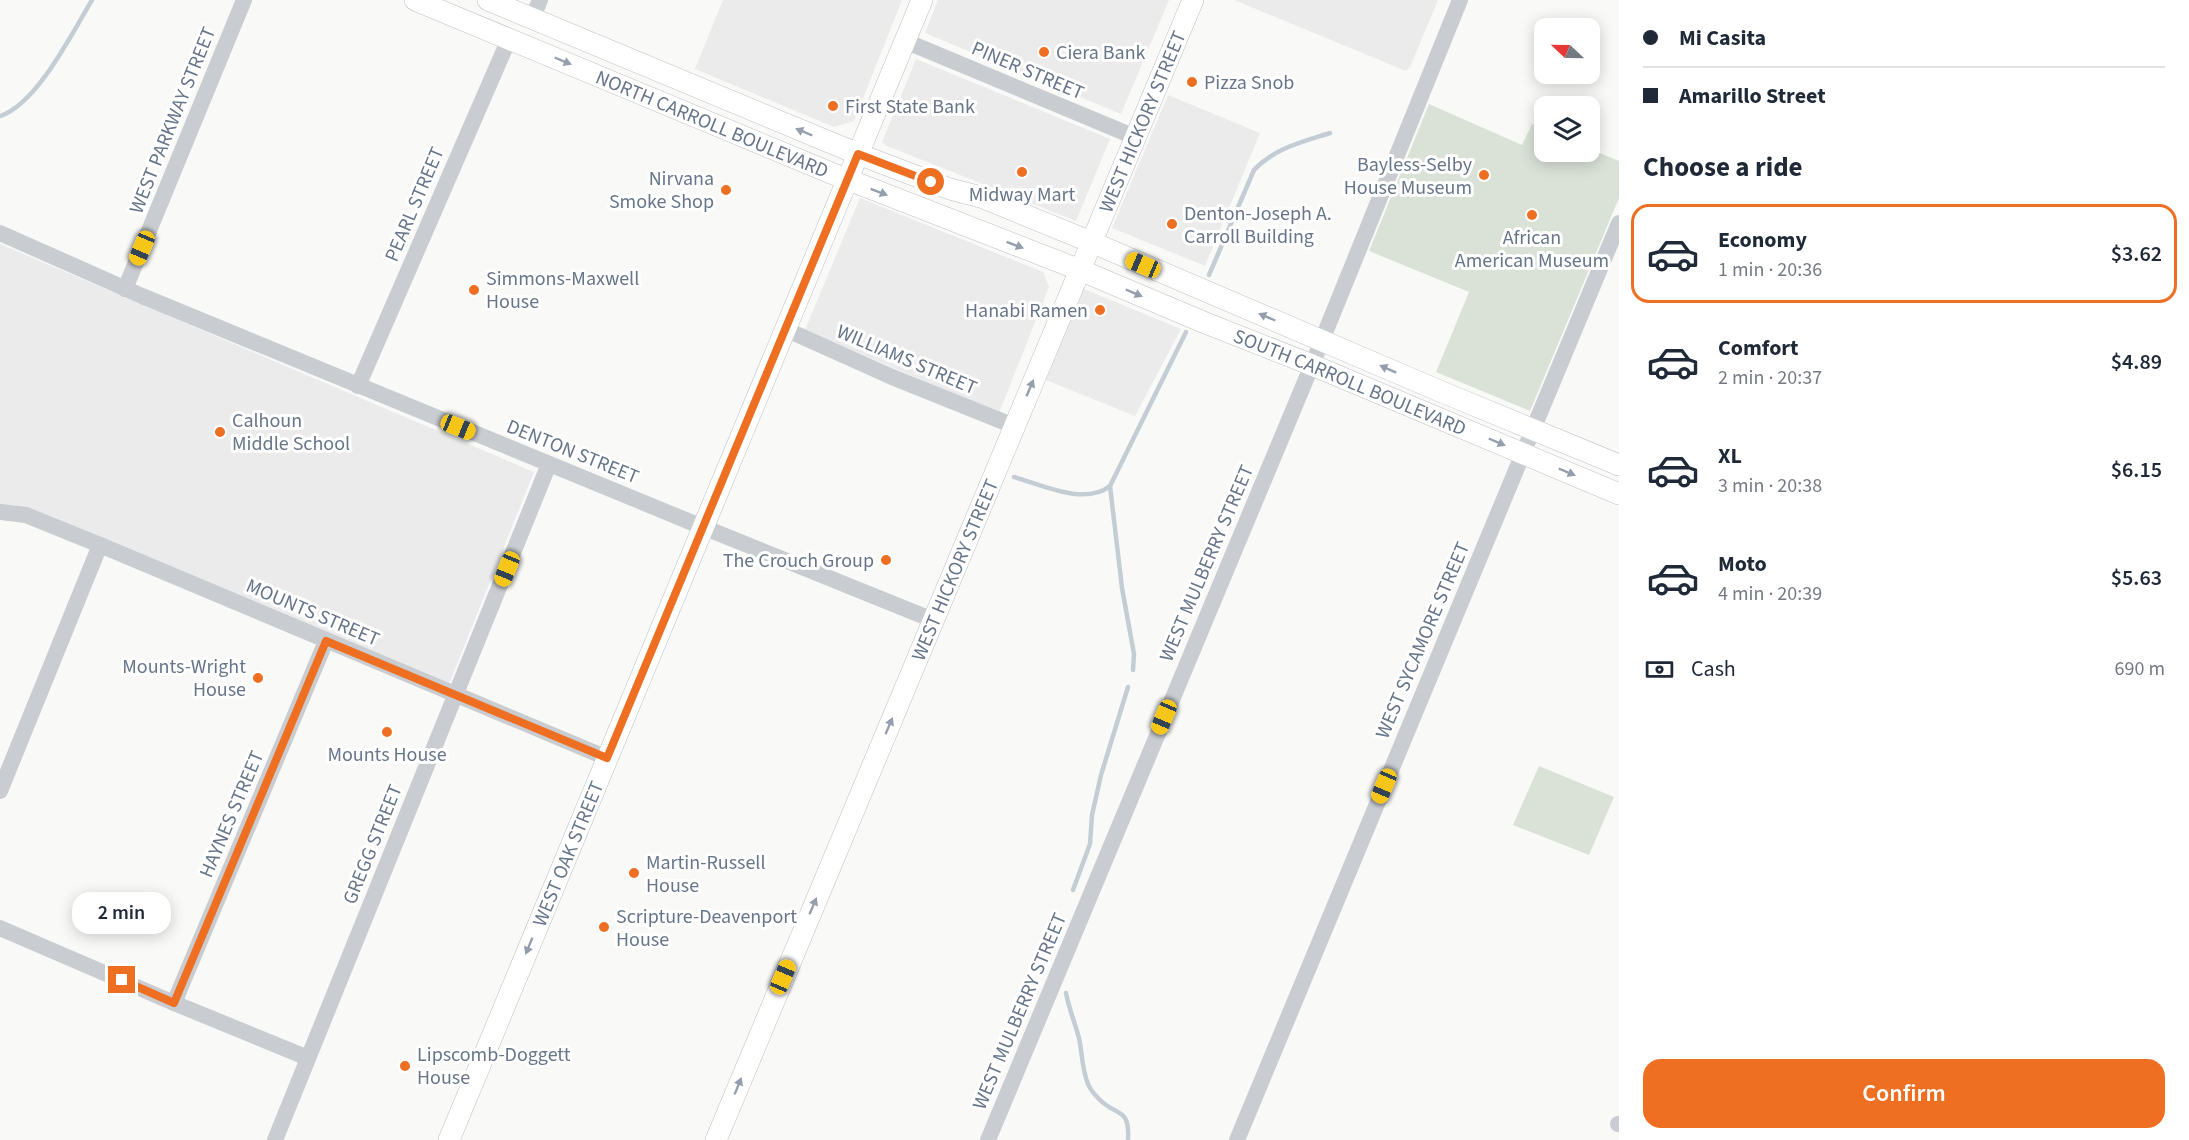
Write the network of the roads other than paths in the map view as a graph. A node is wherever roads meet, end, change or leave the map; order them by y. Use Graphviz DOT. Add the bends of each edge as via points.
graph roads {
  1 [pos="244,0"];
  2 [pos="415,0"];
  3 [pos="488,0"];
  4 [pos="922,0"];
  5 [pos="1193,0"];
  6 [pos="1460,0"];
  7 [pos="536,9"];
  8 [pos="456,17"];
  9 [pos="509,39"];
  10 [pos="905,41"];
  11 [pos="1135,137"];
  12 [pos="858,154"];
  13 [pos="847,180"];
  14 [pos="1619,223"];
  15 [pos="0,233"];
  16 [pos="1090,242"];
  17 [pos="1080,270"];
  18 [pos="125,289"];
  19 [pos="785,329"];
  20 [pos="1321,340"];
  21 [pos="1312,365"];
  22 [pos="358,386"];
  23 [pos="1014,426"];
  24 [pos="1532,430"];
  25 [pos="1523,453"];
  26 [pos="549,464"];
  27 [pos="1619,465"];
  28 [pos="1619,494"];
  29 [pos="0,512"];
  30 [pos="702,527"];
  31 [pos="100,545"];
  32 [pos="933,620"];
  33 [pos="326,641"];
  34 [pos="456,695"];
  35 [pos="607,758"];
  36 [pos="0,791"];
  37 [pos="0,927"];
  38 [pos="174,1003"];
  39 [pos="308,1058"];
  40 [pos="275,1140"];
  41 [pos="449,1140"];
  42 [pos="716,1140"];
  43 [pos="988,1140"];
  44 [pos="1237,1140"];
  1 -- 18 [label="street, WEST PARKWAY STREET"];
  2 -- 8 [label="main road, NORTH CARROLL BOULEVARD"];
  3 -- 7 [label="main road, NORTH CARROLL BOULEVARD"];
  4 -- 10 [label="main road, WEST OAK STREET"];
  5 -- 11 [label="main road, WEST HICKORY STREET"];
  6 -- 20 [label="street, WEST MULBERRY STREET"];
  7 -- 8 [label="main road" via="522,27"];
  12 -- 7 [label="main road, NORTH CARROLL BOULEVARD, one-way"];
  8 -- 9 [label="main road, NORTH CARROLL BOULEVARD"];
  9 -- 13 [label="main road, NORTH CARROLL BOULEVARD, one-way"];
  9 -- 22 [label="street, PEARL STREET"];
  10 -- 11 [label="street, PINER STREET"];
  10 -- 12 [label="main road, WEST OAK STREET"];
  11 -- 16 [label="main road, WEST HICKORY STREET"];
  12 -- 13 [label="main road, WEST OAK STREET"];
  12 -- 16 [label="main road, NORTH CARROLL BOULEVARD" via="981,197"];
  13 -- 17 [label="main road, NORTH CARROLL BOULEVARD, one-way"];
  13 -- 19 [label="main road, WEST OAK STREET"];
  14 -- 24 [label="street, WEST SYCAMORE STREET"];
  15 -- 18 [label="street, DENTON STREET"];
  16 -- 17 [label="main road, WEST HICKORY STREET"];
  20 -- 16 [label="main road, SOUTH CARROLL BOULEVARD, one-way"];
  17 -- 21 [label="main road, SOUTH CARROLL BOULEVARD, one-way"];
  23 -- 17 [label="main road, WEST HICKORY STREET, one-way"];
  18 -- 22 [label="street, DENTON STREET"];
  19 -- 23 [label="street, WILLIAMS STREET"];
  19 -- 30 [label="main road, WEST OAK STREET"];
  20 -- 21 [label="street, WEST MULBERRY STREET"];
  24 -- 20 [label="main road, SOUTH CARROLL BOULEVARD, one-way"];
  21 -- 25 [label="main road, SOUTH CARROLL BOULEVARD, one-way"];
  21 -- 43 [label="street, WEST MULBERRY STREET"];
  22 -- 26 [label="street, DENTON STREET"];
  23 -- 32 [label="main road, WEST HICKORY STREET"];
  24 -- 25 [label="street, WEST SYCAMORE STREET"];
  24 -- 27 [label="main road, SOUTH CARROLL BOULEVARD"];
  25 -- 28 [label="main road, SOUTH CARROLL BOULEVARD, one-way"];
  25 -- 44 [label="street, WEST SYCAMORE STREET"];
  26 -- 30 [label="street, DENTON STREET"];
  26 -- 34 [label="street, GREGG STREET"];
  29 -- 31 [label="street, MOUNTS STREET" via="26,515"];
  30 -- 32 [label="street, DENTON STREET"];
  30 -- 35 [label="main road, WEST OAK STREET"];
  31 -- 33 [label="street, MOUNTS STREET"];
  31 -- 36 [label="street"];
  42 -- 32 [label="main road, WEST HICKORY STREET, one-way"];
  33 -- 34 [label="street, MOUNTS STREET"];
  33 -- 38 [label="street, HAYNES STREET"];
  34 -- 35 [label="street, MOUNTS STREET"];
  34 -- 39 [label="street, GREGG STREET"];
  35 -- 41 [label="main road, WEST OAK STREET, one-way"];
  37 -- 38 [label="street"];
  38 -- 39 [label="street"];
  39 -- 40 [label="street, GREGG STREET"];
}
